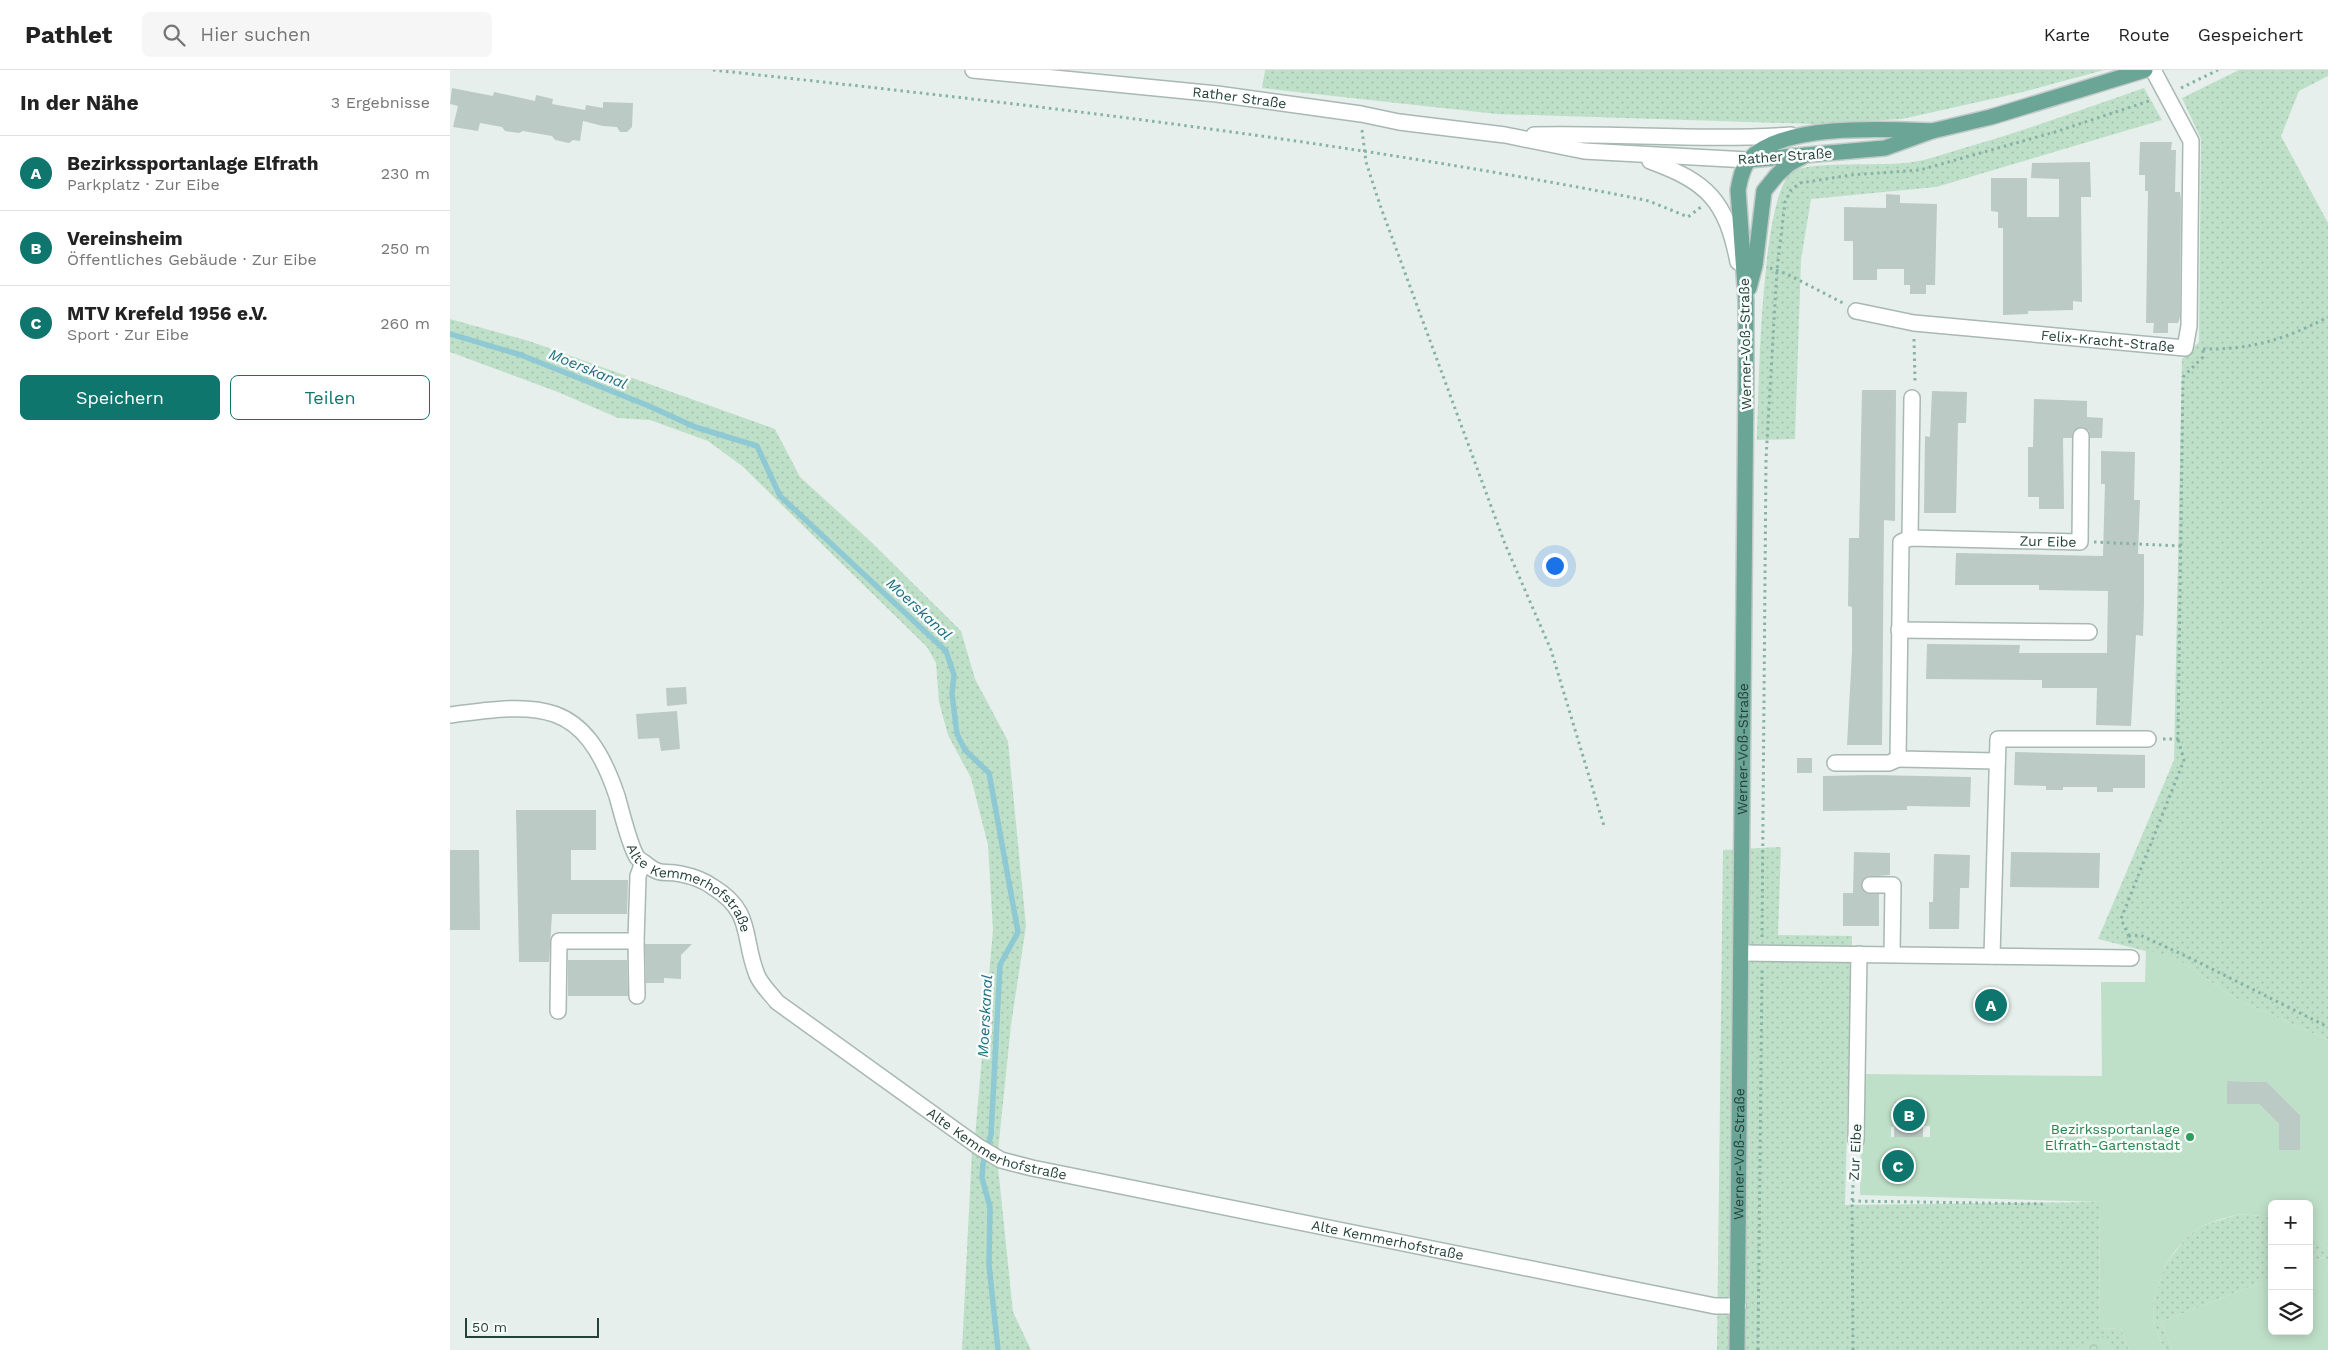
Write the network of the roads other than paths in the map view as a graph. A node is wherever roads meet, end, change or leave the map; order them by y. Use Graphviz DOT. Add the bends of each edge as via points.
graph roads {
  1 [pos="973,70"];
  2 [pos="2145,70"];
  3 [pos="2153,70"];
  4 [pos="1932,131"];
  5 [pos="1504,135"];
  6 [pos="1800,135"];
  7 [pos="1737,139"];
  8 [pos="1808,154"];
  9 [pos="1634,155"];
  10 [pos="1754,158"];
  11 [pos="1764,190"];
  12 [pos="1746,301"];
  13 [pos="1856,311"];
  14 [pos="1912,398"];
  15 [pos="2081,436"];
  16 [pos="1910,538"];
  17 [pos="1899,630"];
  18 [pos="2089,632"];
  19 [pos="450,714"];
  20 [pos="2148,738"];
  21 [pos="1898,759"];
  22 [pos="1997,761"];
  23 [pos="1835,763"];
  24 [pos="643,862"];
  25 [pos="1870,884"];
  26 [pos="636,941"];
  27 [pos="1741,952"];
  28 [pos="1859,954"];
  29 [pos="1892,954"];
  30 [pos="1992,956"];
  31 [pos="2131,958"];
  32 [pos="637,996"];
  33 [pos="558,1011"];
  34 [pos="1856,1140"];
  35 [pos="1738,1306"];
  36 [pos="1738,1350"];
  1 -- 5 [label="street, Rather Straße" via="1217,94"];
  2 -- 4 [label="main road, Rather Straße" via="1991,118"];
  3 -- 13 [label="street, Felix-Kracht-Straße" via="2191,141 2189,326 2185,348 1914,323"];
  4 -- 6 [label="main road, Rather Straße" via="1887,129"];
  4 -- 8 [label="main road, Rather Straße" via="1885,148"];
  5 -- 7 [label="street, Rather Straße" via="1595,133"];
  5 -- 9 [label="street, Rather Straße" via="1584,151"];
  6 -- 7 [label="street, Rather Straße"];
  6 -- 10 [label="main road" via="1777,142"];
  7 -- 10 [label="street, Rather Straße" via="1750,147"];
  8 -- 10 [label="main road, Rather Straße"];
  8 -- 11 [label="main road" via="1789,164"];
  9 -- 10 [label="street, Rather Straße"];
  9 -- 12 [label="street, Rather Straße" via="1671,168 1713,197 1728,219"];
  10 -- 11 [label="main road" via="1766,172"];
  10 -- 12 [label="main road, Werner-Voß-Straße" via="1740,177 1738,190"];
  11 -- 12 [label="main road" via="1755,265"];
  12 -- 27 [label="main road, Werner-Voß-Straße"];
  14 -- 16 [label="street"];
  15 -- 16 [label="street, Zur Eibe" via="2080,542"];
  16 -- 17 [label="street" via="1901,542"];
  17 -- 18 [label="street"];
  17 -- 21 [label="street"];
  19 -- 24 [label="street, Alte Kemmerhofstraße" via="532,708 580,727 607,768 637,858"];
  20 -- 22 [label="street" via="1998,740"];
  21 -- 22 [label="street"];
  21 -- 23 [label="street" via="1889,763"];
  22 -- 30 [label="street"];
  24 -- 26 [label="street" via="638,876"];
  24 -- 35 [label="street, Alte Kemmerhofstraße" via="655,872 682,874 712,886 733,903 745,923 757,976 777,1002 993,1156 1018,1165 1715,1306"];
  25 -- 29 [label="street" via="1893,885"];
  26 -- 32 [label="street"];
  26 -- 33 [label="street" via="559,940"];
  27 -- 28 [label="street"];
  27 -- 35 [label="main road, Werner-Voß-Straße"];
  28 -- 29 [label="street"];
  28 -- 34 [label="street, Zur Eibe"];
  29 -- 30 [label="street"];
  30 -- 31 [label="street"];
  35 -- 36 [label="main road, Werner-Voß-Straße"];
}
